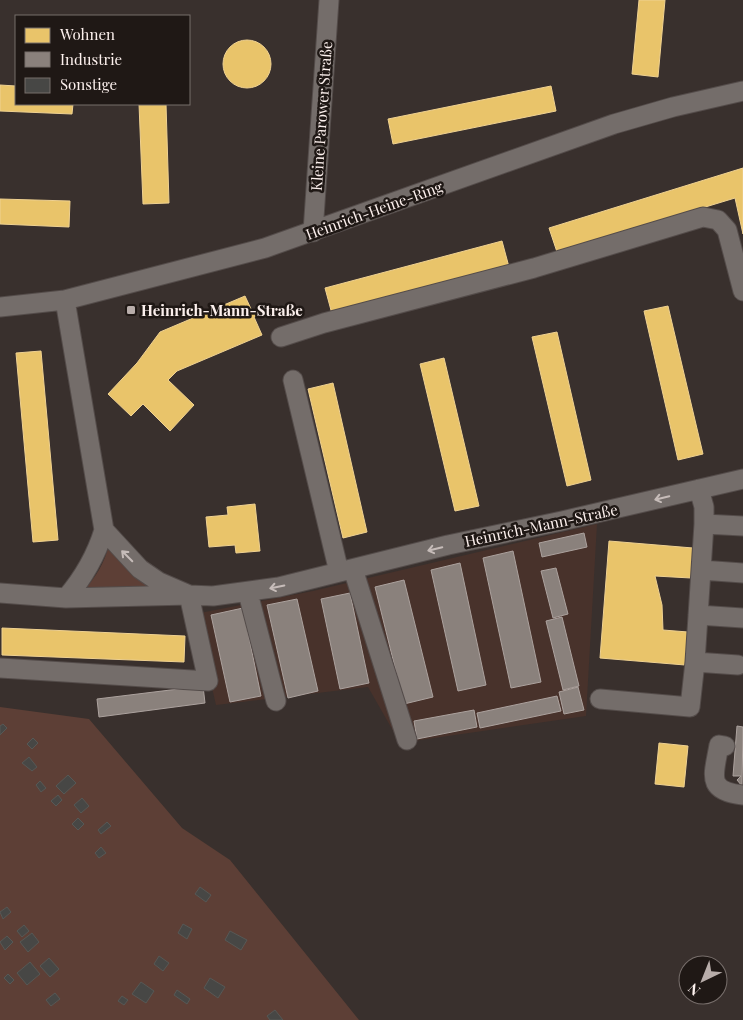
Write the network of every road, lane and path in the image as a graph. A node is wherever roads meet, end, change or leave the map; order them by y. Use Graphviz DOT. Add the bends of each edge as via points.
graph roads {
  1 [pos="329,0"];
  2 [pos="743,91"];
  3 [pos="313,232"];
  4 [pos="743,291"];
  5 [pos="65,300"];
  6 [pos="0,307"];
  7 [pos="281,337"];
  8 [pos="293,380"];
  9 [pos="743,478"];
  10 [pos="699,489"];
  11 [pos="704,524"];
  12 [pos="743,526"];
  13 [pos="104,530"];
  14 [pos="701,570"];
  15 [pos="346,571"];
  16 [pos="743,573"];
  17 [pos="248,592"];
  18 [pos="0,593"];
  19 [pos="189,595"];
  20 [pos="66,598"];
  21 [pos="698,615"];
  22 [pos="743,618"];
  23 [pos="695,662"];
  24 [pos="738,666"];
  25 [pos="0,668"];
  26 [pos="600,699"];
  27 [pos="276,701"];
  28 [pos="407,740"];
  29 [pos="725,746"];
  30 [pos="743,795"];
  1 -- 3 [label="street, Kleine Parower Straße"];
  2 -- 3 [label="street, Heinrich-Heine-Ring" via="614,124"];
  3 -- 5 [label="street, Heinrich-Heine-Ring" via="265,248"];
  4 -- 7 [label="street" via="727,230 718,220 703,217 534,268"];
  5 -- 6 [label="street, Heinrich-Heine-Ring"];
  5 -- 13 [label="street"];
  8 -- 15 [label="street"];
  9 -- 10 [label="street, Heinrich-Mann-Straße"];
  10 -- 11 [label="street"];
  10 -- 15 [label="street, Heinrich-Mann-Straße, one-way"];
  11 -- 12 [label="street"];
  11 -- 14 [label="street"];
  19 -- 13 [label="street, Heinrich-Mann-Straße, one-way" via="159,582 140,569"];
  13 -- 20 [label="street" via="98,551 84,577"];
  14 -- 16 [label="street"];
  14 -- 21 [label="street"];
  15 -- 17 [label="street, Heinrich-Mann-Straße, one-way"];
  15 -- 28 [label="street"];
  17 -- 19 [label="street, Heinrich-Mann-Straße"];
  17 -- 27 [label="street"];
  18 -- 20 [label="street, Heinrich-Mann-Straße"];
  19 -- 20 [label="street, Heinrich-Mann-Straße"];
  19 -- 25 [label="street" via="208,680"];
  21 -- 22 [label="street"];
  21 -- 23 [label="street"];
  23 -- 24 [label="street"];
  23 -- 26 [label="street" via="690,707"];
  29 -- 30 [label="street" via="719,745 714,774 716,784 726,793"];
}
